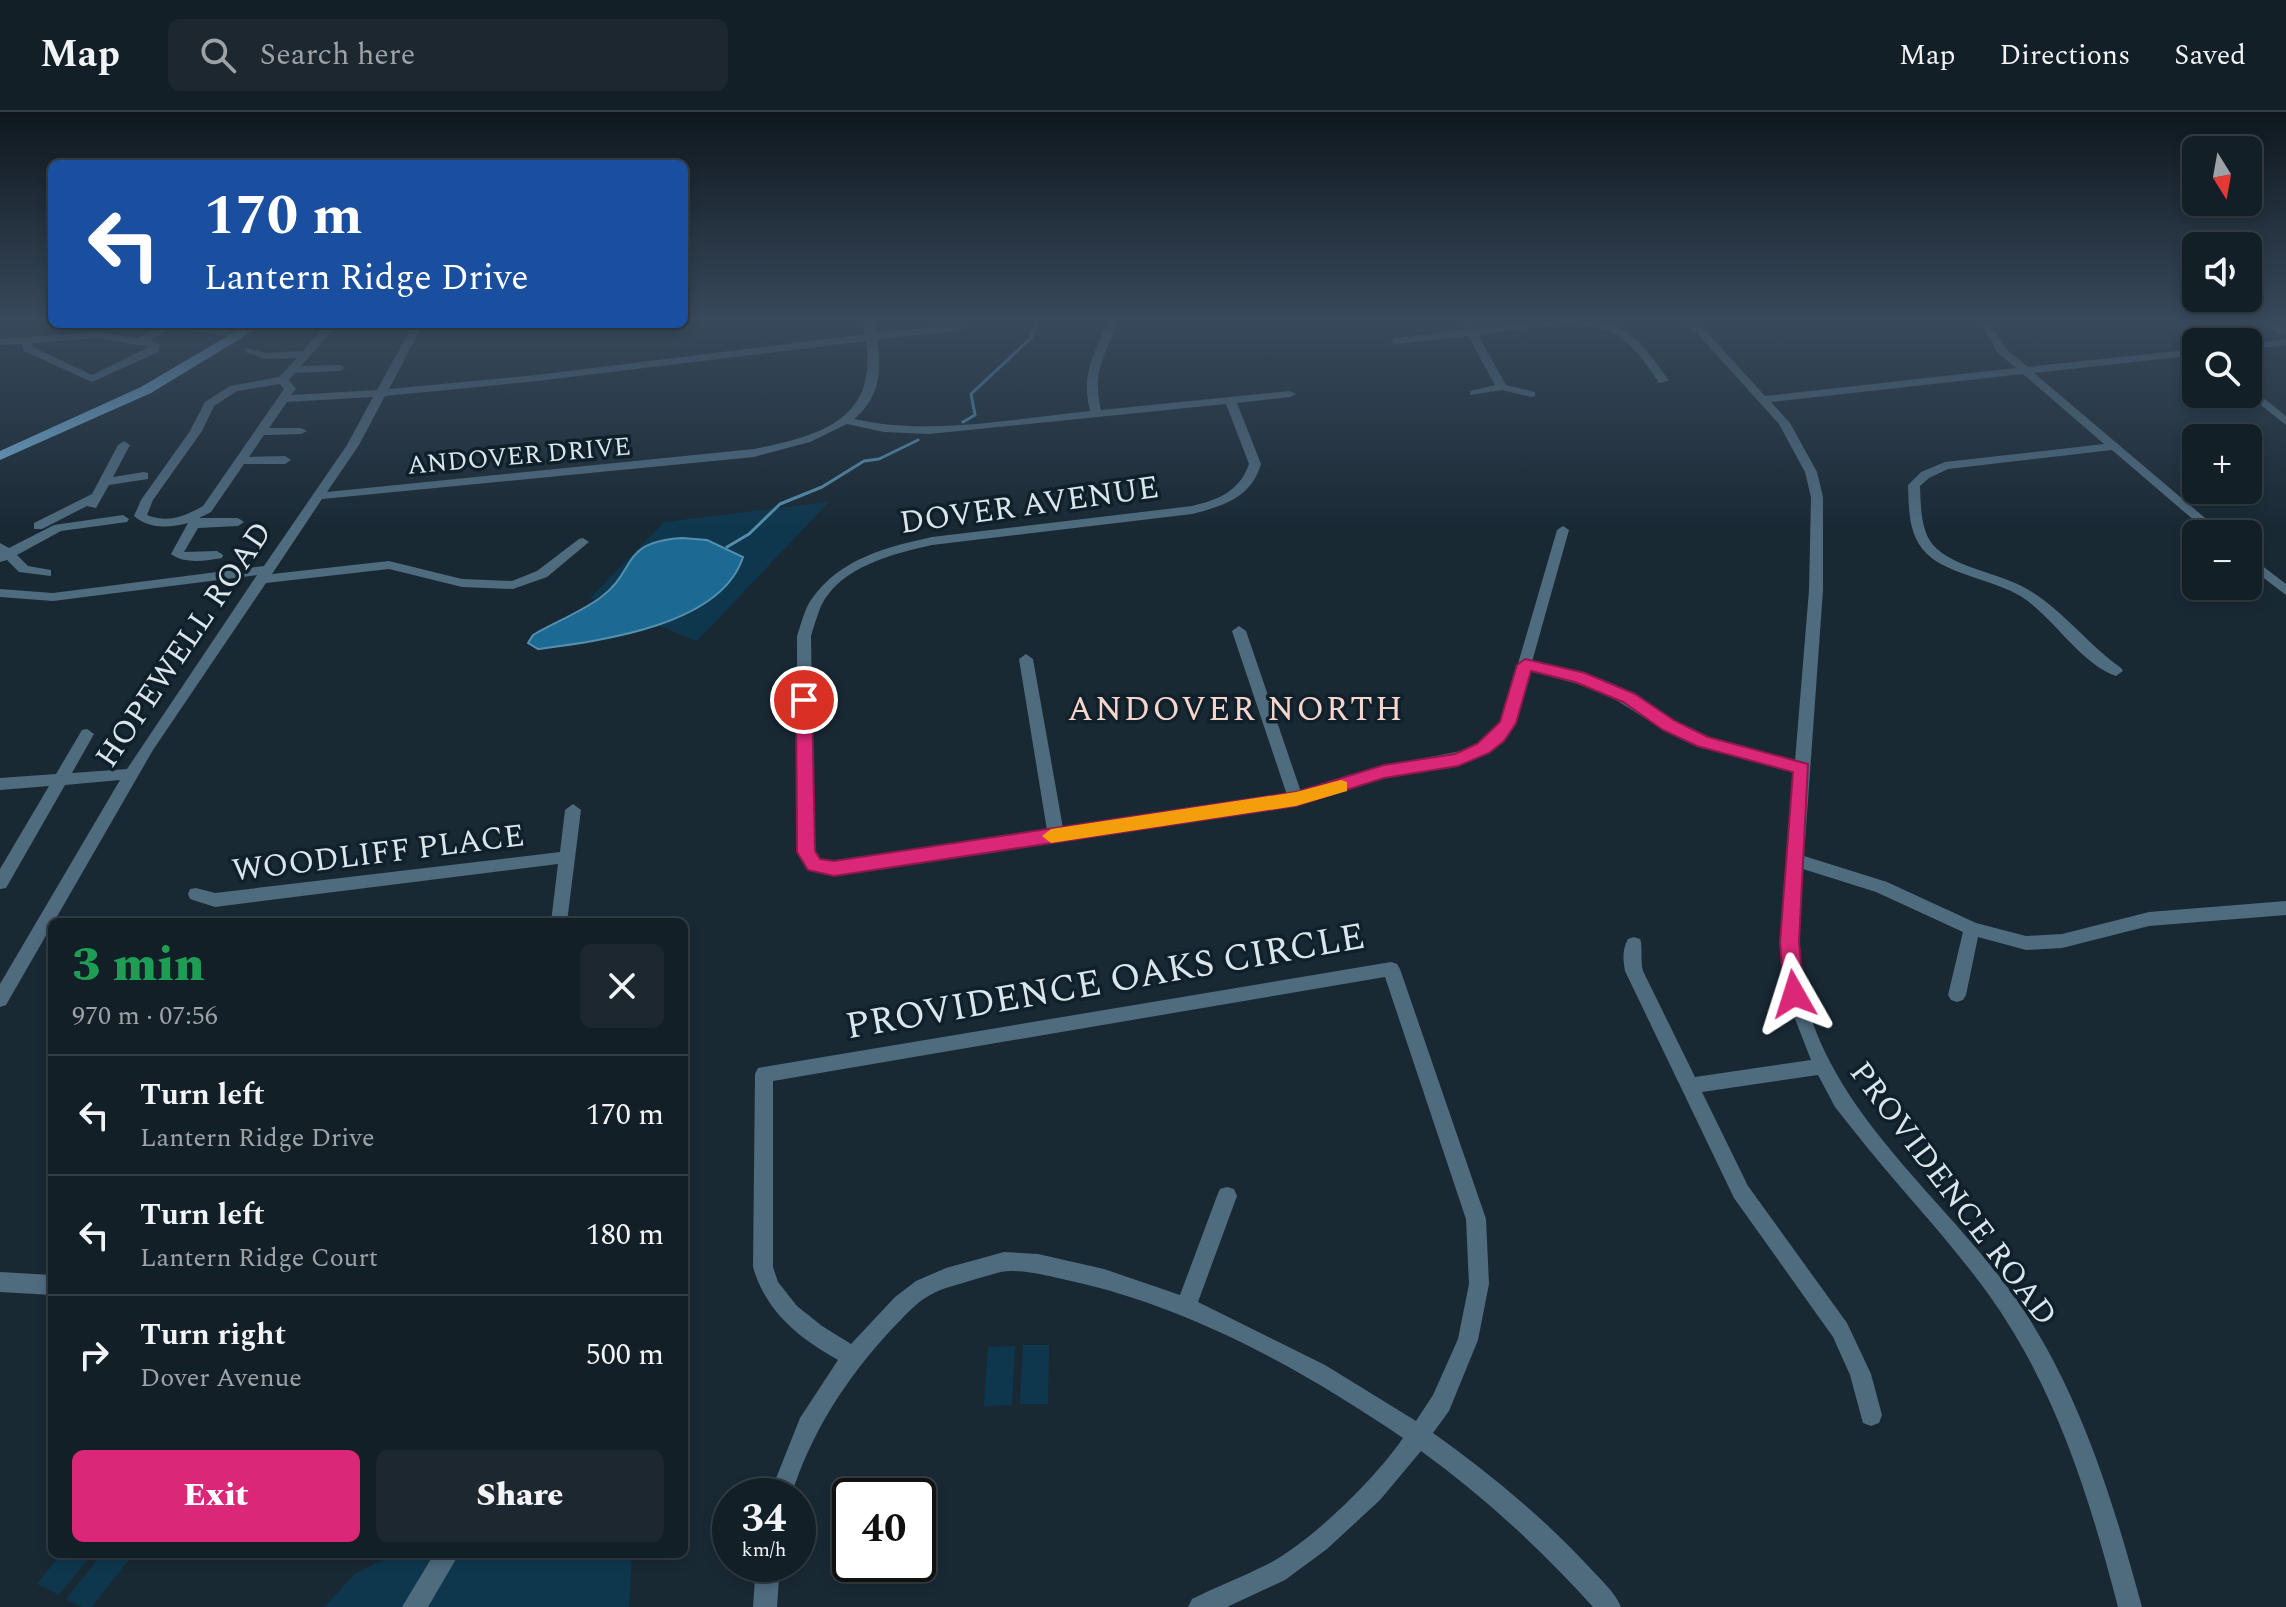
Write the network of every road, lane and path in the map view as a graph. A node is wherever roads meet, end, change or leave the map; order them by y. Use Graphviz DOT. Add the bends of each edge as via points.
graph roads {
  1 [pos="146,390"];
  2 [pos="231,390"];
  3 [pos="289,390"];
  4 [pos="384,390"];
  5 [pos="453,390"];
  6 [pos="870,390"];
  7 [pos="1091,390"];
  8 [pos="1489,390"];
  9 [pos="1513,390"];
  10 [pos="1756,390"];
  11 [pos="1851,390"];
  12 [pos="2049,390"];
  13 [pos="1474,393"];
  14 [pos="1290,394"];
  15 [pos="1531,394"];
  16 [pos="381,395"];
  17 [pos="283,399"];
  18 [pos="1765,399"];
  19 [pos="1230,400"];
  20 [pos="2262,401"];
  21 [pos="1096,414"];
  22 [pos="844,420"];
  23 [pos="2286,422"];
  24 [pos="301,431"];
  25 [pos="260,432"];
  26 [pos="124,445"];
  27 [pos="2116,446"];
  28 [pos="0,456"];
  29 [pos="285,460"];
  30 [pos="240,461"];
  31 [pos="144,476"];
  32 [pos="105,482"];
  33 [pos="97,496"];
  34 [pos="320,496"];
  35 [pos="123,519"];
  36 [pos="194,520"];
  37 [pos="2202,520"];
  38 [pos="238,522"];
  39 [pos="82,524"];
  40 [pos="1563,530"];
  41 [pos="583,542"];
  42 [pos="2,551"];
  43 [pos="217,555"];
  44 [pos="2262,571"];
  45 [pos="46,573"];
  46 [pos="264,574"];
  47 [pos="2286,591"];
  48 [pos="0,593"];
  49 [pos="1239,631"];
  50 [pos="1026,659"];
  51 [pos="1525,665"];
  52 [pos="2116,671"];
  53 [pos="87,734"];
  54 [pos="1802,768"];
  55 [pos="131,774"];
  56 [pos="62,779"];
  57 [pos="0,784"];
  58 [pos="1296,799"];
  59 [pos="573,810"];
  60 [pos="1056,835"];
  61 [pos="567,857"];
  62 [pos="1795,860"];
  63 [pos="0,883"];
  64 [pos="196,894"];
  65 [pos="2286,908"];
  66 [pos="559,918"];
  67 [pos="1972,929"];
  68 [pos="1634,944"];
  69 [pos="1957,995"];
  70 [pos="0,1000"];
  71 [pos="1821,1067"];
  72 [pos="1688,1086"];
  73 [pos="1227,1196"];
  74 [pos="0,1282"];
  75 [pos="48,1285"];
  76 [pos="1186,1307"];
  77 [pos="854,1357"];
  78 [pos="1871,1415"];
  79 [pos="1420,1435"];
  80 [pos="787,1478"];
  81 [pos="445,1558"];
  82 [pos="767,1582"];
  83 [pos="414,1607"];
  84 [pos="765,1607"];
  85 [pos="1200,1607"];
  86 [pos="1609,1607"];
  87 [pos="2130,1607"];
  1 -- 28 [label="main road"];
  2 -- 36 [label="street" via="209,404 140,516 149,522"];
  3 -- 17 [label="street"];
  4 -- 16 [label="street, HOPEWELL ROAD"];
  5 -- 16 [label="street"];
  6 -- 22 [label="street, ANDOVER DRIVE"];
  7 -- 21 [label="street"];
  8 -- 13 [label="street"];
  9 -- 15 [label="street"];
  10 -- 18 [label="street, PROVIDENCE ROAD"];
  11 -- 18 [label="street"];
  12 -- 27 [label="street"];
  14 -- 19 [label="street"];
  16 -- 17 [label="street"];
  16 -- 34 [label="street, HOPEWELL ROAD"];
  17 -- 25 [label="street"];
  18 -- 54 [label="street, PROVIDENCE ROAD" via="1800,446 1817,497 1816,590"];
  19 -- 21 [label="street"];
  19 -- 60 [label="street, DOVER AVENUE" via="1255,464 1247,484 1226,500 1192,510 915,543 849,570 811,609 804,636 806,852 814,865 834,868"];
  20 -- 23 [label="street"];
  21 -- 22 [label="street" via="929,431"];
  22 -- 34 [label="street, ANDOVER DRIVE" via="805,440 754,453"];
  24 -- 25 [label="street"];
  25 -- 30 [label="street"];
  26 -- 32 [label="street"];
  27 -- 37 [label="street"];
  27 -- 52 [label="street" via="1945,466 1914,485 1913,513 1928,550 2027,594 2088,653"];
  29 -- 30 [label="street"];
  30 -- 36 [label="street"];
  31 -- 32 [label="street"];
  32 -- 33 [label="street"];
  33 -- 39 [label="street"];
  33 -- 42 [label="street"];
  34 -- 46 [label="street, HOPEWELL ROAD"];
  35 -- 39 [label="street"];
  36 -- 38 [label="street"];
  36 -- 43 [label="street" via="177,554"];
  39 -- 42 [label="street"];
  40 -- 51 [label="street"];
  41 -- 46 [label="street" via="542,574 513,585 462,583 389,565"];
  42 -- 45 [label="street" via="24,569"];
  44 -- 47 [label="street"];
  46 -- 48 [label="street" via="53,597"];
  46 -- 55 [label="street, HOPEWELL ROAD"];
  49 -- 58 [label="street"];
  50 -- 60 [label="street"];
  51 -- 54 [label="street" via="1605,686 1703,742"];
  51 -- 58 [label="street" via="1508,723 1483,749 1458,760 1384,772"];
  53 -- 56 [label="street"];
  54 -- 62 [label="street, PROVIDENCE ROAD"];
  55 -- 56 [label="street"];
  55 -- 70 [label="street, HOPEWELL ROAD"];
  56 -- 57 [label="street"];
  56 -- 63 [label="street"];
  58 -- 60 [label="street"];
  59 -- 61 [label="street"];
  61 -- 64 [label="street, WOODLIFF PLACE" via="215,900"];
  61 -- 66 [label="street"];
  62 -- 67 [label="street" via="1881,887"];
  62 -- 71 [label="street, PROVIDENCE ROAD" via="1790,972 1800,1018"];
  65 -- 67 [label="street" via="2149,919 2045,943 2010,941"];
  67 -- 69 [label="street"];
  68 -- 72 [label="street" via="1634,971"];
  71 -- 72 [label="street"];
  71 -- 87 [label="street, PROVIDENCE ROAD" via="1865,1134 1976,1263 2056,1384 2088,1457"];
  72 -- 78 [label="street" via="1741,1192 1840,1330"];
  73 -- 76 [label="street"];
  74 -- 75 [label="street"];
  76 -- 77 [label="street" via="1105,1279 1011,1261 917,1291"];
  76 -- 79 [label="street" via="1325,1375"];
  77 -- 79 [label="street, PROVIDENCE OAKS CIRCLE" via="801,1323 766,1279 759,1254 764,1074 1391,969 1472,1197 1479,1240 1479,1284 1468,1340 1452,1383"];
  77 -- 80 [label="street" via="805,1431"];
  79 -- 85 [label="street, PROVIDENCE OAKS CIRCLE" via="1372,1492 1299,1558"];
  79 -- 86 [label="street" via="1522,1515"];
  81 -- 83 [label="street"];
  82 -- 84 [label="street"];
}
